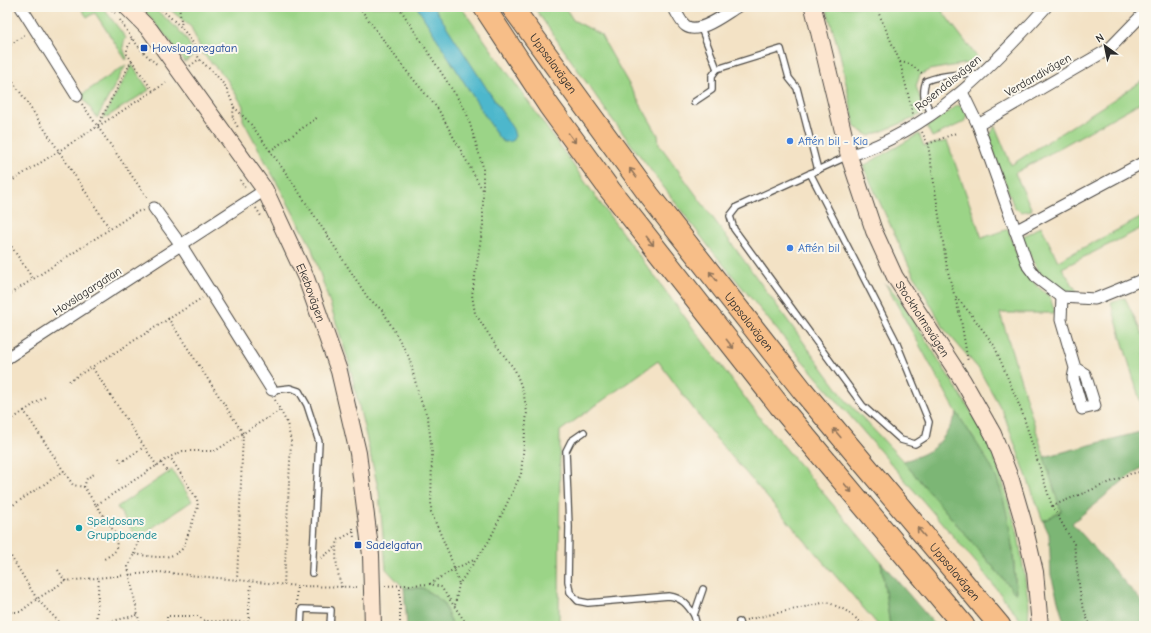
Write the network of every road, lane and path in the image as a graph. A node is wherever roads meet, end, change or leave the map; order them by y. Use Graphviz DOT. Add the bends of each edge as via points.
graph roads {
  1 [pos="21,7"];
  2 [pos="109,7"];
  3 [pos="127,7"];
  4 [pos="159,7"];
  5 [pos="179,7"];
  6 [pos="359,7"];
  7 [pos="399,7"];
  8 [pos="472,7"];
  9 [pos="484,7"];
  10 [pos="512,7"];
  11 [pos="673,7"];
  12 [pos="737,7"];
  13 [pos="813,7"];
  14 [pos="876,7"];
  15 [pos="1046,7"];
  16 [pos="1144,13"];
  17 [pos="34,28"];
  18 [pos="182,28"];
  19 [pos="701,28"];
  20 [pos="132,39"];
  21 [pos="137,42"];
  22 [pos="130,46"];
  23 [pos="7,47"];
  24 [pos="199,59"];
  25 [pos="132,60"];
  26 [pos="900,62"];
  27 [pos="188,67"];
  28 [pos="717,69"];
  29 [pos="164,70"];
  30 [pos="7,72"];
  31 [pos="983,75"];
  32 [pos="926,81"];
  33 [pos="166,83"];
  34 [pos="153,91"];
  35 [pos="962,92"];
  36 [pos="77,96"];
  37 [pos="694,102"];
  38 [pos="549,106"];
  39 [pos="234,107"];
  40 [pos="932,114"];
  41 [pos="318,117"];
  42 [pos="230,122"];
  43 [pos="917,124"];
  44 [pos="978,125"];
  45 [pos="97,126"];
  46 [pos="956,133"];
  47 [pos="928,144"];
  48 [pos="59,150"];
  49 [pos="270,151"];
  50 [pos="849,156"];
  51 [pos="1144,162"];
  52 [pos="818,170"];
  53 [pos="810,173"];
  54 [pos="238,176"];
  55 [pos="7,184"];
  56 [pos="265,190"];
  57 [pos="482,191"];
  58 [pos="251,200"];
  59 [pos="154,208"];
  60 [pos="264,220"];
  61 [pos="110,229"];
  62 [pos="1015,231"];
  63 [pos="7,240"];
  64 [pos="181,245"];
  65 [pos="34,279"];
  66 [pos="1144,279"];
  67 [pos="210,293"];
  68 [pos="7,296"];
  69 [pos="1062,298"];
  70 [pos="168,318"];
  71 [pos="7,358"];
  72 [pos="92,367"];
  73 [pos="1075,368"];
  74 [pos="69,381"];
  75 [pos="272,390"];
  76 [pos="46,397"];
  77 [pos="280,410"];
  78 [pos="24,411"];
  79 [pos="7,423"];
  80 [pos="584,432"];
  81 [pos="243,433"];
  82 [pos="144,447"];
  83 [pos="170,457"];
  84 [pos="119,458"];
  85 [pos="161,463"];
  86 [pos="157,466"];
  87 [pos="64,471"];
  88 [pos="1144,471"];
  89 [pos="96,473"];
  90 [pos="168,473"];
  91 [pos="84,487"];
  92 [pos="96,506"];
  93 [pos="1052,506"];
  94 [pos="7,509"];
  95 [pos="353,524"];
  96 [pos="353,532"];
  97 [pos="140,536"];
  98 [pos="354,539"];
  99 [pos="336,547"];
  100 [pos="7,550"];
  101 [pos="134,554"];
  102 [pos="102,560"];
  103 [pos="476,560"];
  104 [pos="313,562"];
  105 [pos="454,568"];
  106 [pos="58,570"];
  107 [pos="312,573"];
  108 [pos="130,576"];
  109 [pos="99,578"];
  110 [pos="237,580"];
  111 [pos="65,581"];
  112 [pos="251,582"];
  113 [pos="430,584"];
  114 [pos="459,584"];
  115 [pos="284,585"];
  116 [pos="384,586"];
  117 [pos="400,586"];
  118 [pos="342,587"];
  119 [pos="357,587"];
  120 [pos="703,589"];
  121 [pos="37,599"];
  122 [pos="455,605"];
  123 [pos="7,612"];
  124 [pos="138,615"];
  125 [pos="694,615"];
  126 [pos="205,621"];
  127 [pos="248,622"];
  128 [pos="739,624"];
  129 [pos="96,625"];
  130 [pos="140,626"];
  131 [pos="167,626"];
  132 [pos="205,626"];
  133 [pos="248,626"];
  134 [pos="301,626"];
  135 [pos="330,626"];
  136 [pos="374,626"];
  137 [pos="400,626"];
  138 [pos="468,626"];
  139 [pos="697,626"];
  140 [pos="866,626"];
  141 [pos="964,626"];
  142 [pos="1000,626"];
  143 [pos="1040,626"];
  144 [pos="1092,626"];
  1 -- 17 [label="street"];
  2 -- 20 [label="path"];
  3 -- 56 [label="street, Ekebovägen" via="150,30"];
  4 -- 18 [label="path"];
  5 -- 18 [label="path"];
  6 -- 57 [label="path" via="438,109"];
  7 -- 57 [label="path" via="466,111 483,167"];
  8 -- 38 [label="highway"];
  9 -- 38 [label="highway, Uppsalavägen"];
  142 -- 10 [label="highway, Uppsalavägen, one-way" via="803,391 649,195"];
  11 -- 19 [label="street" via="685,25 693,29"];
  12 -- 19 [label="street"];
  13 -- 50 [label="street, Stockholmsvägen"];
  14 -- 26 [label="path"];
  15 -- 31 [label="street, Rosendalsvägen"];
  16 -- 44 [label="street, Verdandivägen" via="1109,49"];
  17 -- 23 [label="path"];
  17 -- 36 [label="street"];
  18 -- 24 [label="path" via="193,43"];
  19 -- 28 [label="lane"];
  20 -- 21 [label="path"];
  20 -- 22 [label="path"];
  21 -- 22 [label="path"];
  21 -- 29 [label="path" via="148,58"];
  22 -- 25 [label="path" via="127,54"];
  24 -- 27 [label="path"];
  24 -- 39 [label="path" via="226,87"];
  25 -- 34 [label="path"];
  25 -- 45 [label="path"];
  26 -- 32 [label="path" via="910,64 923,73"];
  26 -- 43 [label="path"];
  28 -- 37 [label="lane" via="712,76 712,90"];
  28 -- 52 [label="lane" via="781,49 789,78 797,88"];
  30 -- 48 [label="path"];
  31 -- 32 [label="lane" via="958,74 939,76"];
  31 -- 35 [label="street, Rosendalsvägen"];
  32 -- 40 [label="lane" via="923,90 925,102"];
  33 -- 34 [label="path"];
  34 -- 45 [label="path"];
  35 -- 40 [label="street, Rosendalsvägen"];
  35 -- 44 [label="street"];
  36 -- 45 [label="path"];
  38 -- 141 [label="highway, Uppsalavägen, one-way" via="610,190 774,399"];
  39 -- 42 [label="path"];
  39 -- 49 [label="path" via="250,123"];
  40 -- 43 [label="street, Rosendalsvägen"];
  41 -- 49 [label="path"];
  43 -- 47 [label="path"];
  43 -- 50 [label="street, Rosendalsvägen"];
  44 -- 62 [label="street"];
  45 -- 48 [label="path"];
  45 -- 59 [label="path"];
  46 -- 47 [label="path"];
  47 -- 93 [label="path" via="947,268 956,296 994,345 1022,412"];
  48 -- 55 [label="path"];
  48 -- 61 [label="path"];
  49 -- 105 [label="path" via="368,298 383,311 409,356 419,396 428,418 432,452 431,512"];
  50 -- 52 [label="lane"];
  50 -- 143 [label="street, Stockholmsvägen" via="874,231 894,277 963,381 994,434 1023,520 1035,572"];
  51 -- 62 [label="street"];
  52 -- 53 [label="lane"];
  53 -- 53 [label="lane" via="895,339 929,422 926,437 915,444 901,440 863,406 734,229 730,216 737,207"];
  54 -- 58 [label="path"];
  56 -- 58 [label="street, Hovslagargatan"];
  56 -- 136 [label="street, Ekebovägen" via="306,278 339,371 358,453 370,555"];
  57 -- 103 [label="path" via="483,225 472,295 475,313 515,370 524,391 527,412 521,474 489,541"];
  58 -- 60 [label="path"];
  58 -- 64 [label="street, Hovslagargatan"];
  59 -- 61 [label="path" via="136,212"];
  59 -- 64 [label="street"];
  61 -- 65 [label="path"];
  62 -- 69 [label="street" via="1028,266 1037,278"];
  63 -- 65 [label="path"];
  64 -- 67 [label="street"];
  64 -- 71 [label="street, Hovslagargatan"];
  65 -- 68 [label="path"];
  66 -- 69 [label="street" via="1094,299"];
  67 -- 70 [label="path"];
  67 -- 75 [label="street"];
  69 -- 73 [label="street" via="1061,320"];
  70 -- 72 [label="path"];
  70 -- 81 [label="path"];
  72 -- 74 [label="path"];
  72 -- 82 [label="path"];
  75 -- 77 [label="path"];
  75 -- 104 [label="lane" via="290,388 299,391 307,405 319,442"];
  76 -- 78 [label="path"];
  77 -- 81 [label="path"];
  77 -- 115 [label="path" via="287,423 291,441"];
  78 -- 79 [label="path"];
  78 -- 87 [label="path"];
  80 -- 125 [label="lane" via="571,441 566,451 570,592 578,601 588,603 669,596 687,604"];
  81 -- 83 [label="path" via="215,451 183,451"];
  81 -- 110 [label="path"];
  82 -- 84 [label="path" via="121,462"];
  82 -- 86 [label="path"];
  83 -- 85 [label="path"];
  83 -- 101 [label="path" via="197,499 198,507 183,548 171,557"];
  85 -- 86 [label="path"];
  85 -- 90 [label="path"];
  86 -- 92 [label="path"];
  87 -- 91 [label="path" via="73,485"];
  87 -- 94 [label="path"];
  88 -- 93 [label="path" via="1130,474"];
  89 -- 91 [label="path" via="88,478"];
  91 -- 92 [label="path"];
  92 -- 102 [label="path" via="114,532 116,544 114,552"];
  93 -- 144 [label="path" via="1074,544 1081,600"];
  95 -- 96 [label="path"];
  96 -- 98 [label="path"];
  96 -- 99 [label="path" via="338,540"];
  97 -- 101 [label="path"];
  99 -- 104 [label="path"];
  99 -- 118 [label="path" via="336,561"];
  100 -- 121 [label="path"];
  101 -- 108 [label="path" via="128,567"];
  103 -- 105 [label="path"];
  103 -- 114 [label="path"];
  104 -- 107 [label="lane"];
  105 -- 113 [label="path"];
  105 -- 114 [label="path"];
  106 -- 111 [label="path"];
  108 -- 109 [label="path"];
  108 -- 110 [label="path" via="159,572"];
  108 -- 124 [label="path"];
  109 -- 111 [label="path"];
  109 -- 129 [label="path"];
  110 -- 112 [label="path"];
  111 -- 121 [label="path"];
  112 -- 115 [label="path"];
  112 -- 127 [label="path"];
  113 -- 117 [label="path"];
  113 -- 122 [label="path" via="441,587"];
  114 -- 122 [label="path"];
  115 -- 118 [label="path"];
  116 -- 117 [label="path"];
  117 -- 137 [label="path"];
  118 -- 119 [label="path"];
  120 -- 125 [label="lane"];
  121 -- 123 [label="path" via="20,612"];
  121 -- 129 [label="path" via="60,622"];
  122 -- 138 [label="path"];
  124 -- 129 [label="path"];
  124 -- 130 [label="path"];
  125 -- 139 [label="lane"];
  126 -- 127 [label="path"];
  126 -- 131 [label="path" via="198,616 167,616"];
  126 -- 132 [label="path"];
  127 -- 133 [label="path"];
  128 -- 140 [label="path" via="827,602 845,610"];
  134 -- 135 [label="lane" via="302,609 331,610"];
}
